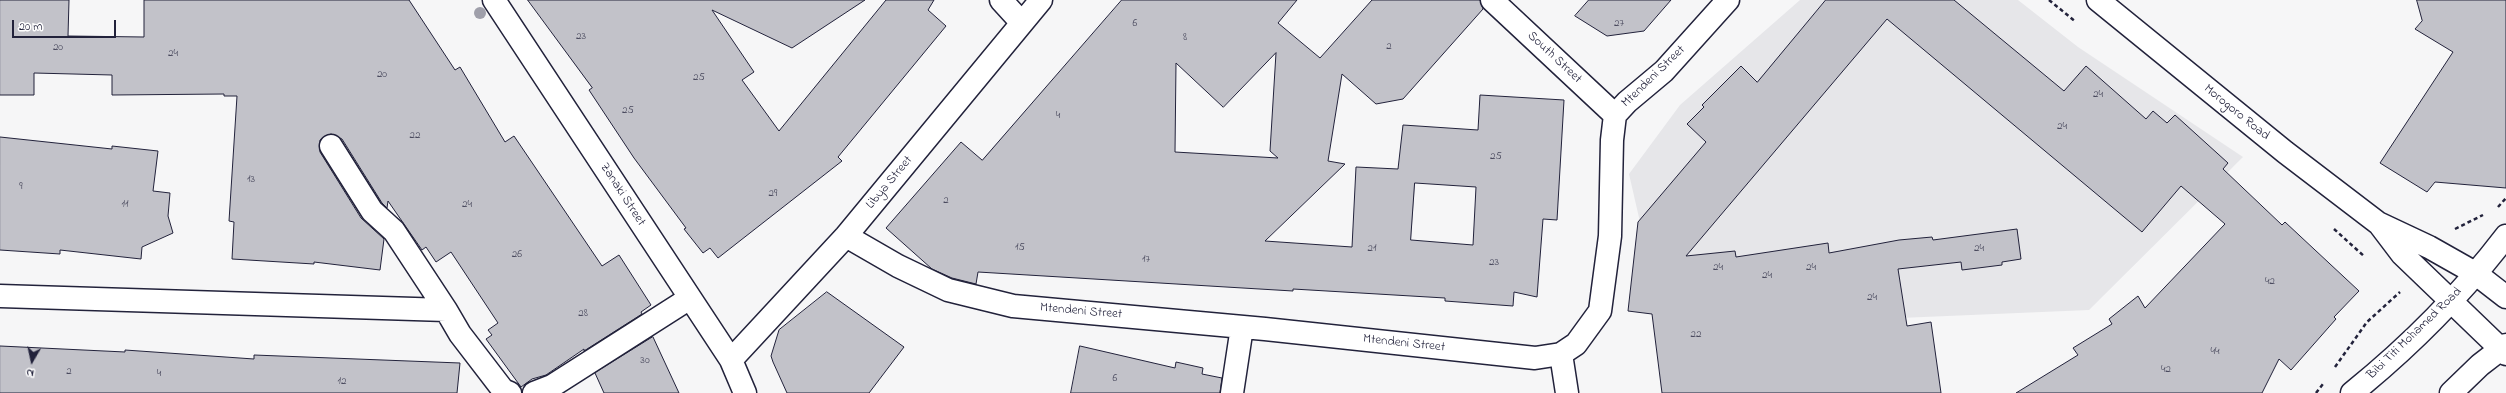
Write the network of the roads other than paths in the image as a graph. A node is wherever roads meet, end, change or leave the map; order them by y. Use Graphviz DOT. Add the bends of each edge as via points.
graph roads {
  1 [pos="494,0"];
  2 [pos="1001,0"];
  3 [pos="1041,0"];
  4 [pos="1492,0"];
  5 [pos="1728,0"];
  6 [pos="2098,0"];
  7 [pos="1022,23"];
  8 [pos="1615,115"];
  9 [pos="331,146"];
  10 [pos="2378,223"];
  11 [pos="846,236"];
  12 [pos="2506,236"];
  13 [pos="2475,273"];
  14 [pos="0,296"];
  15 [pos="2506,297"];
  16 [pos="690,298"];
  17 [pos="2451,302"];
  18 [pos="446,310"];
  19 [pos="1242,327"];
  20 [pos="2504,350"];
  21 [pos="1561,354"];
  22 [pos="731,360"];
  23 [pos="510,393"];
  24 [pos="534,393"];
  25 [pos="745,393"];
  26 [pos="1232,393"];
  27 [pos="1567,393"];
  28 [pos="2352,393"];
  29 [pos="2451,393"];
  1 -- 16 [label="main road, Zanaki Street"];
  2 -- 7 [label="main road"];
  3 -- 7 [label="main road, Libya Street"];
  4 -- 8 [label="main road, South Street"];
  5 -- 8 [label="main road, Mtendeni Street" via="1664,71"];
  6 -- 10 [label="main road, Morogoro Road" via="2285,152"];
  7 -- 11 [label="main road, Libya Street"];
  8 -- 21 [label="main road, Mtendeni Street" via="1610,236 1600,311 1576,344"];
  9 -- 18 [label="main road" via="372,211 394,231"];
  10 -- 13 [label="main road, Morogoro Road" via="2429,247"];
  10 -- 17 [label="main road, Morogoro Road" via="2402,254"];
  11 -- 19 [label="main road, Mtendeni Street" via="898,266 948,290 1013,306"];
  11 -- 22 [label="main road, Libya Street"];
  12 -- 13 [label="main road, Bibi Titi Mohamed Road"];
  13 -- 15 [label="main road, Morogoro Road"];
  13 -- 17 [label="main road, Bibi Titi Mohamed Road"];
  14 -- 18 [label="main road"];
  16 -- 22 [label="main road, Zanaki Street"];
  16 -- 24 [label="main road" via="552,386"];
  17 -- 20 [label="main road, Morogoro Road"];
  17 -- 28 [label="main road, Bibi Titi Mohamed Road" via="2385,366"];
  18 -- 23 [label="main road" via="460,334 502,390"];
  19 -- 21 [label="main road, Mtendeni Street" via="1528,358"];
  19 -- 26 [label="main road"];
  20 -- 29 [label="main road" via="2480,365"];
  21 -- 27 [label="main road"];
  22 -- 25 [label="main road, Zanaki Street"];
}
